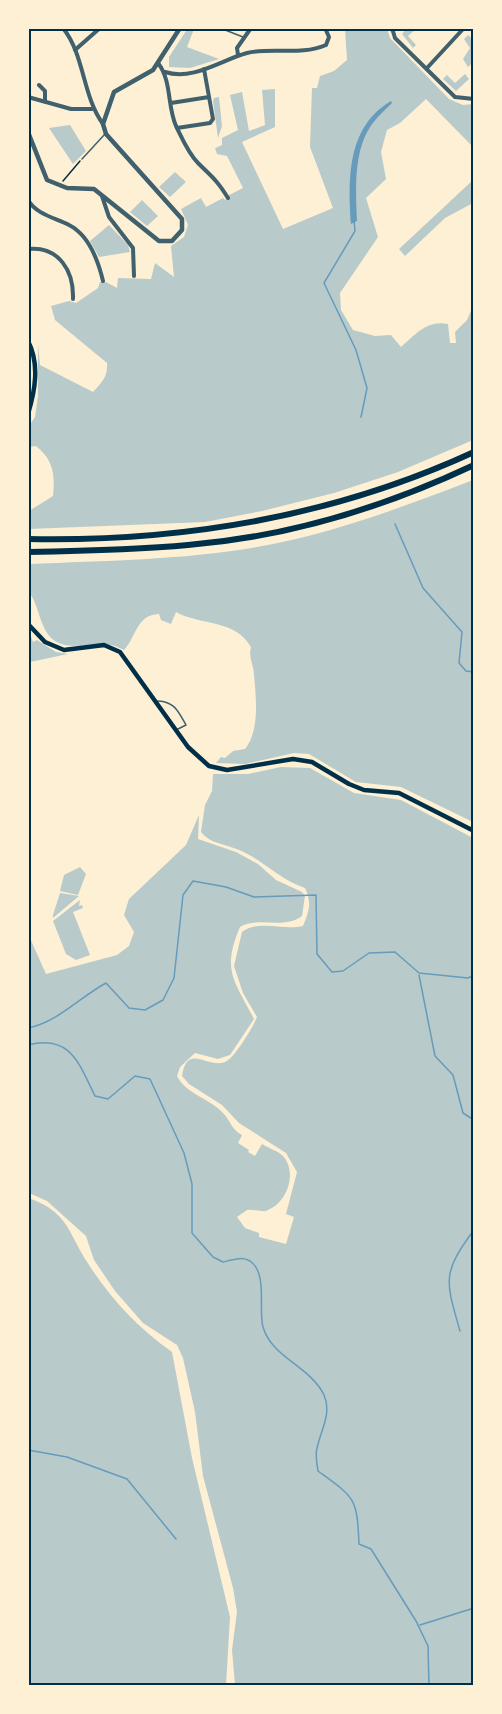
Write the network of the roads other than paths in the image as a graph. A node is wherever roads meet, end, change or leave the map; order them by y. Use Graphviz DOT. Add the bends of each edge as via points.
graph roads {
  1 [pos="63,28"];
  2 [pos="100,28"];
  3 [pos="180,28"];
  4 [pos="220,28"];
  5 [pos="251,28"];
  6 [pos="325,28"];
  7 [pos="392,28"];
  8 [pos="465,28"];
  9 [pos="243,38"];
  10 [pos="75,50"];
  11 [pos="238,55"];
  12 [pos="158,63"];
  13 [pos="427,68"];
  14 [pos="204,69"];
  15 [pos="165,72"];
  16 [pos="39,85"];
  17 [pos="28,97"];
  18 [pos="209,97"];
  19 [pos="474,99"];
  20 [pos="45,102"];
  21 [pos="171,103"];
  22 [pos="93,109"];
  23 [pos="103,124"];
  24 [pos="177,128"];
  25 [pos="28,132"];
  26 [pos="106,134"];
  27 [pos="82,159"];
  28 [pos="101,194"];
  29 [pos="228,198"];
  30 [pos="28,200"];
  31 [pos="28,249"];
  32 [pos="134,276"];
  33 [pos="103,281"];
  34 [pos="73,299"];
  35 [pos="28,341"];
  36 [pos="28,414"];
  37 [pos="474,452"];
  38 [pos="474,465"];
  39 [pos="28,539"];
  40 [pos="28,552"];
  41 [pos="28,624"];
  42 [pos="156,701"];
  43 [pos="176,730"];
  44 [pos="474,831"];
  1 -- 10 [label="street"];
  2 -- 10 [label="street"];
  3 -- 12 [label="street"];
  4 -- 9 [label="lane"];
  5 -- 9 [label="street"];
  6 -- 11 [label="street" via="326,45 316,50 260,50"];
  7 -- 13 [label="street" via="395,38"];
  8 -- 13 [label="street"];
  9 -- 11 [label="street"];
  10 -- 22 [label="street"];
  11 -- 14 [label="street"];
  12 -- 15 [label="street"];
  12 -- 23 [label="street" via="145,76 114,92"];
  13 -- 19 [label="street" via="455,97"];
  14 -- 15 [label="street"];
  14 -- 18 [label="street"];
  15 -- 21 [label="street"];
  16 -- 20 [label="street" via="45,91"];
  17 -- 20 [label="street"];
  18 -- 21 [label="street"];
  18 -- 24 [label="street" via="213,119 210,123"];
  20 -- 22 [label="street" via="71,109"];
  21 -- 24 [label="street"];
  22 -- 23 [label="street"];
  23 -- 26 [label="street"];
  24 -- 29 [label="street" via="190,153 214,176"];
  25 -- 28 [label="street" via="47,180 67,188 90,188"];
  26 -- 27 [label="lane"];
  26 -- 28 [label="street" via="176,210 182,219 182,230 172,241 159,241"];
  28 -- 32 [label="street" via="109,218 133,248"];
  30 -- 33 [label="street" via="44,214 77,230 98,263"];
  31 -- 34 [label="street" via="52,252 61,259 70,276"];
  35 -- 36 [label="main road" via="35,357 35,370"];
  37 -- 39 [label="highway" via="403,482 323,508 244,525 178,534"];
  38 -- 40 [label="highway" via="374,505 250,537 190,545"];
  41 -- 42 [label="main road" via="45,642 64,651 104,645 120,652"];
  42 -- 43 [label="main road"];
  42 -- 43 [label="lane" via="170,701 174,705 186,725"];
  43 -- 44 [label="main road" via="209,766 227,770 293,759 312,762 349,784 364,790 399,793"];
}
